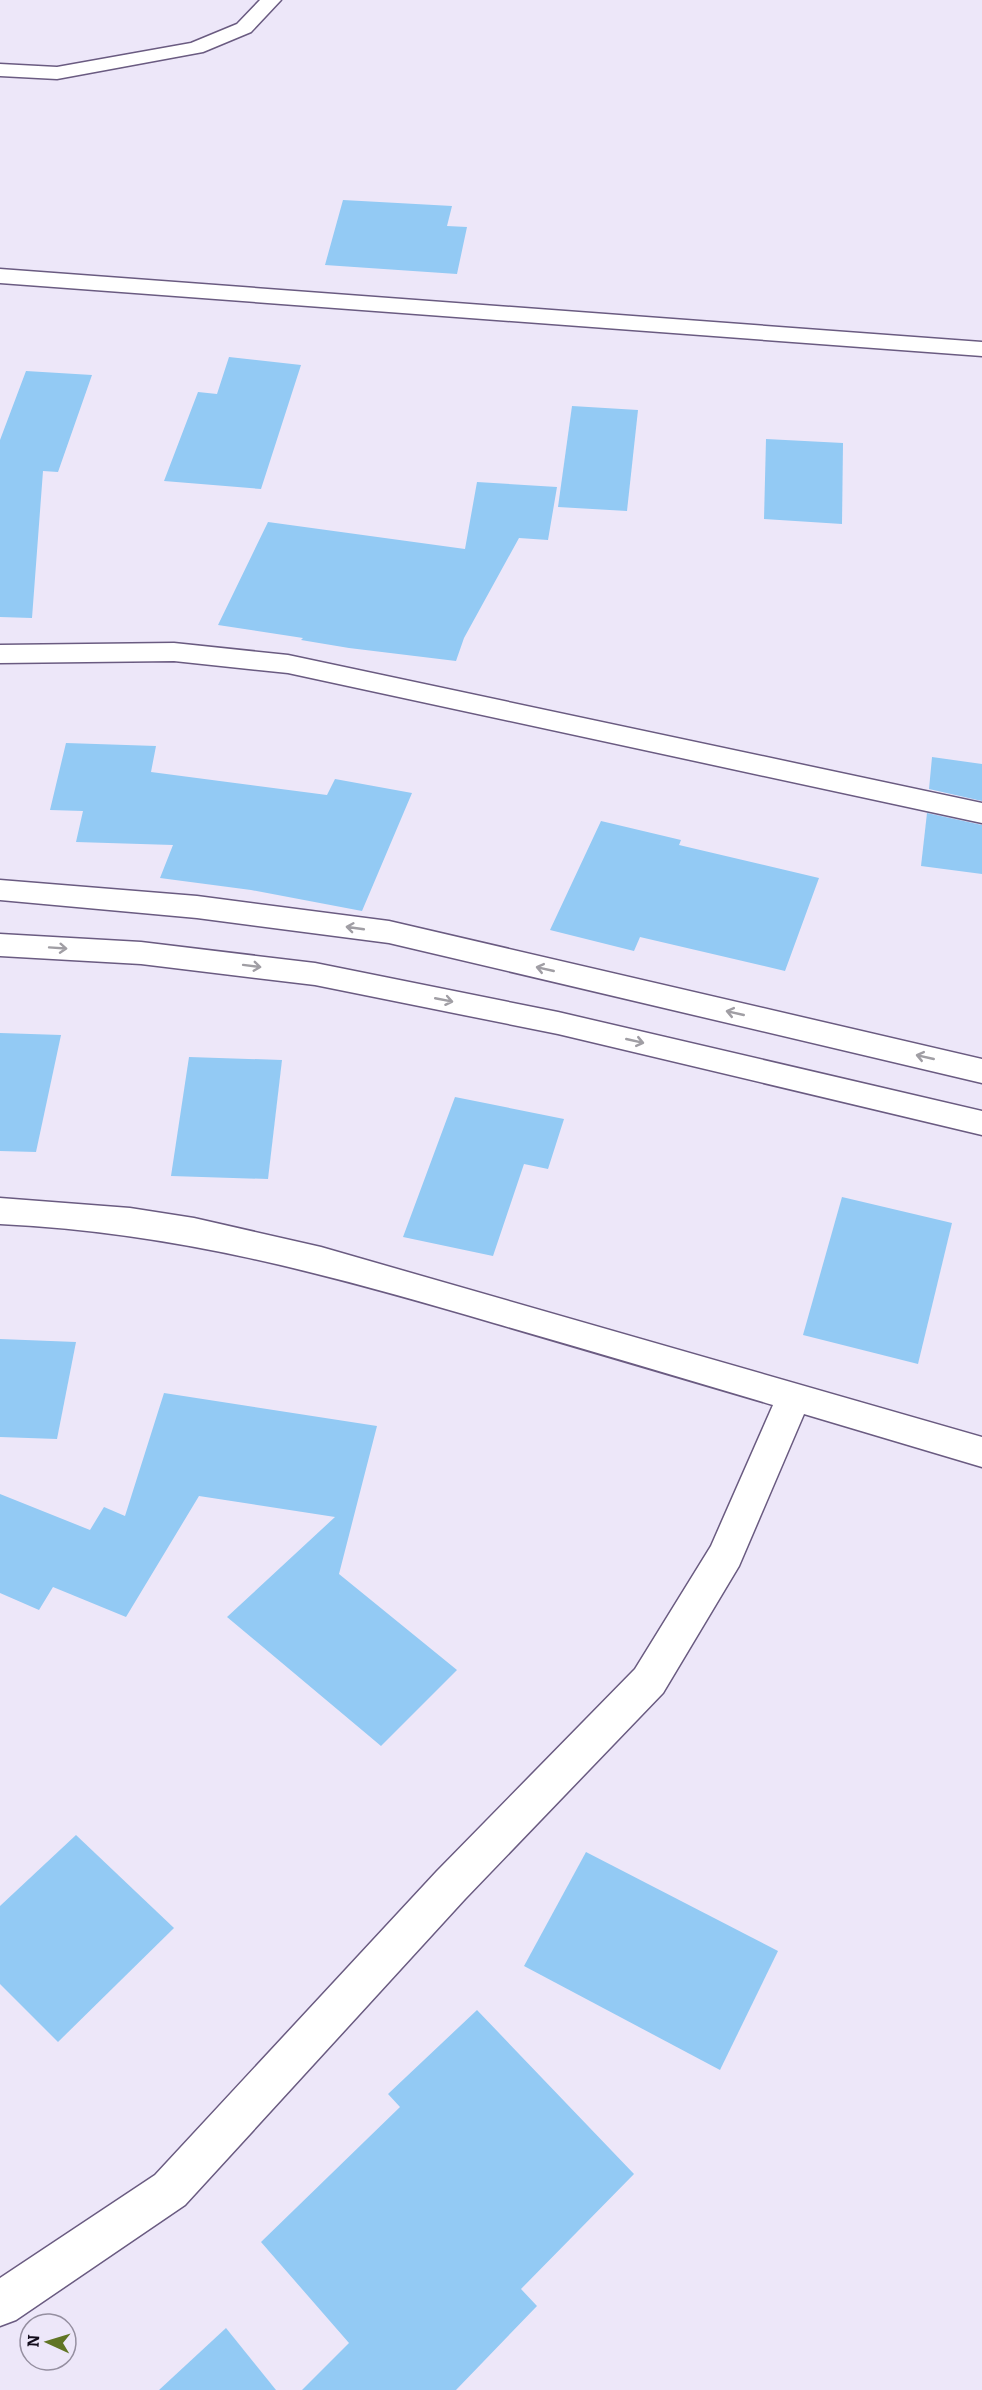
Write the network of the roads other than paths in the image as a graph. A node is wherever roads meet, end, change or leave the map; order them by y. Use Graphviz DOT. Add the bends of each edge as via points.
graph roads {
  1 [pos="271,0"];
  2 [pos="0,70"];
  3 [pos="0,276"];
  4 [pos="982,348"];
  5 [pos="0,654"];
  6 [pos="982,813"];
  7 [pos="0,890"];
  8 [pos="0,945"];
  9 [pos="982,1071"];
  10 [pos="982,1123"];
  11 [pos="0,1211"];
  12 [pos="794,1396"];
  13 [pos="982,1452"];
  14 [pos="0,2304"];
  1 -- 2 [label="street" via="244,28 195,48 57,73"];
  3 -- 4 [label="street"];
  5 -- 6 [label="street" via="174,652 288,664"];
  9 -- 7 [label="street, one-way" via="389,932 197,907"];
  8 -- 10 [label="street, one-way" via="141,953 315,974 558,1023"];
  11 -- 12 [label="street" via="145,1224 309,1256"];
  12 -- 13 [label="street"];
  12 -- 14 [label="street" via="726,1555 648,1681 451,1885 170,2190"];
}
